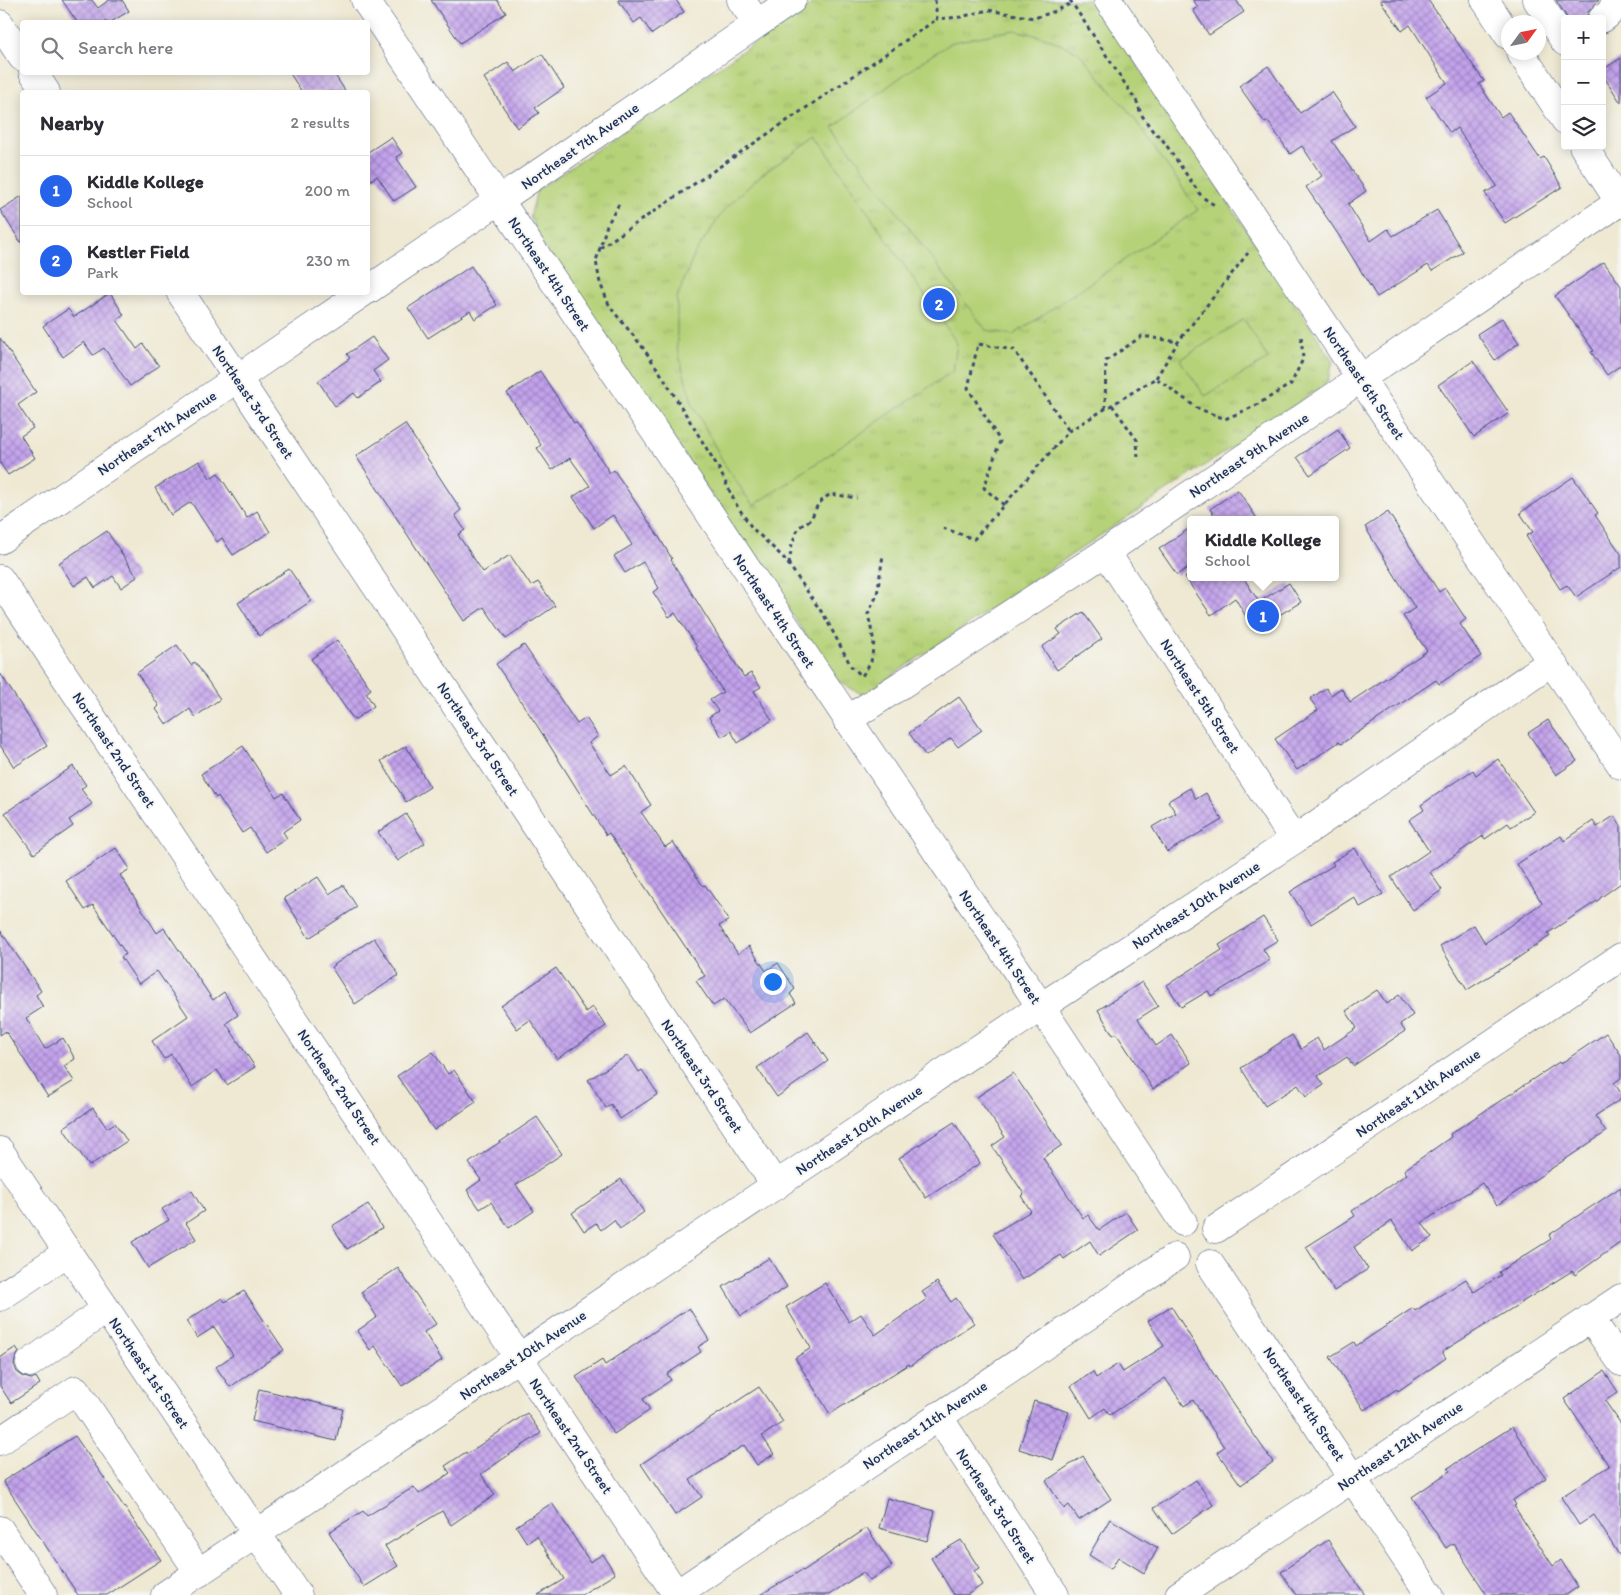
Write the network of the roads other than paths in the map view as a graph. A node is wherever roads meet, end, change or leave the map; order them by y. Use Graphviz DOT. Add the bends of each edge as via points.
graph roads {
  1 [pos="365,0"];
  2 [pos="741,0"];
  3 [pos="792,0"];
  4 [pos="1108,0"];
  5 [pos="1485,0"];
  6 [pos="1537,0"];
  7 [pos="1615,0"];
  8 [pos="1606,16"];
  9 [pos="756,23"];
  10 [pos="0,24"];
  11 [pos="1501,24"];
  12 [pos="1561,38"];
  13 [pos="1561,49"];
  14 [pos="20,54"];
  15 [pos="1526,62"];
  16 [pos="35,75"];
  17 [pos="45,90"];
  18 [pos="1561,114"];
  19 [pos="1586,150"];
  20 [pos="500,201"];
  21 [pos="1621,202"];
  22 [pos="370,289"];
  23 [pos="182,295"];
  24 [pos="360,295"];
  25 [pos="237,378"];
  26 [pos="1361,379"];
  27 [pos="0,540"];
  28 [pos="1106,552"];
  29 [pos="0,579"];
  30 [pos="1551,662"];
  31 [pos="848,720"];
  32 [pos="1621,766"];
  33 [pos="1294,840"];
  34 [pos="1621,957"];
  35 [pos="1041,1007"];
  36 [pos="0,1151"];
  37 [pos="776,1186"];
  38 [pos="1183,1222"];
  39 [pos="1216,1229"];
  40 [pos="68,1252"];
  41 [pos="1175,1257"];
  42 [pos="1210,1264"];
  43 [pos="0,1297"];
  44 [pos="1621,1298"];
  45 [pos="106,1309"];
  46 [pos="1590,1318"];
  47 [pos="519,1357"];
  48 [pos="1621,1362"];
  49 [pos="30,1363"];
  50 [pos="938,1416"];
  51 [pos="0,1441"];
  52 [pos="1354,1478"];
  53 [pos="0,1530"];
  54 [pos="258,1533"];
  55 [pos="199,1573"];
  56 [pos="43,1595"];
  57 [pos="165,1595"];
  58 [pos="298,1595"];
  59 [pos="676,1595"];
  60 [pos="1055,1595"];
  61 [pos="1179,1595"];
  62 [pos="1430,1595"];
  1 -- 20 [label="street, Northeast 4th Street"];
  2 -- 9 [label="street"];
  3 -- 9 [label="street, Northeast 7th Avenue"];
  4 -- 26 [label="street, Northeast 6th Street"];
  5 -- 11 [label="street"];
  6 -- 12 [label="street"];
  7 -- 8 [label="street" via="1614,7"];
  9 -- 20 [label="street, Northeast 7th Avenue"];
  10 -- 14 [label="street"];
  13 -- 15 [label="street"];
  15 -- 18 [label="street"];
  16 -- 17 [label="street"];
  19 -- 21 [label="street"];
  20 -- 22 [label="street, Northeast 7th Avenue"];
  20 -- 31 [label="street, Northeast 4th Street"];
  21 -- 26 [label="street, Northeast 9th Avenue"];
  23 -- 25 [label="street, Northeast 3rd Street"];
  24 -- 25 [label="street, Northeast 7th Avenue"];
  25 -- 27 [label="street, Northeast 7th Avenue"];
  25 -- 37 [label="street, Northeast 3rd Street"];
  26 -- 28 [label="street, Northeast 9th Avenue"];
  26 -- 30 [label="street, Northeast 6th Street"];
  28 -- 31 [label="street, Northeast 9th Avenue"];
  28 -- 33 [label="street, Northeast 5th Street"];
  29 -- 47 [label="street, Northeast 2nd Street"];
  30 -- 32 [label="street, Northeast 6th Street"];
  30 -- 33 [label="street, Northeast 10th Avenue"];
  31 -- 35 [label="street, Northeast 4th Street"];
  33 -- 35 [label="street, Northeast 10th Avenue"];
  34 -- 39 [label="street, Northeast 11th Avenue"];
  35 -- 37 [label="street, Northeast 10th Avenue"];
  35 -- 38 [label="street, Northeast 4th Street"];
  36 -- 40 [label="street, Northeast 1st Street"];
  37 -- 47 [label="street, Northeast 10th Avenue"];
  38 -- 39 [label="street" via="1199,1219"];
  38 -- 41 [label="street" via="1171,1239"];
  39 -- 42 [label="street" via="1220,1248"];
  40 -- 43 [label="street"];
  40 -- 45 [label="street, Northeast 1st Street"];
  41 -- 42 [label="street" via="1195,1269"];
  41 -- 50 [label="street, Northeast 11th Avenue"];
  42 -- 52 [label="street, Northeast 4th Street"];
  44 -- 46 [label="street, Northeast 12th Avenue"];
  45 -- 49 [label="street"];
  45 -- 54 [label="street, Northeast 1st Street"];
  46 -- 48 [label="street"];
  46 -- 52 [label="street, Northeast 12th Avenue"];
  47 -- 54 [label="street, Northeast 10th Avenue"];
  47 -- 59 [label="street, Northeast 2nd Street"];
  50 -- 59 [label="street, Northeast 11th Avenue"];
  50 -- 60 [label="street, Northeast 3rd Street"];
  51 -- 55 [label="street" via="76,1390"];
  52 -- 61 [label="street, Northeast 12th Avenue"];
  52 -- 62 [label="street, Northeast 4th Street"];
  53 -- 56 [label="street"];
  54 -- 55 [label="street, Northeast 10th Avenue"];
  54 -- 58 [label="street, Northeast 1st Street"];
  55 -- 57 [label="street, Northeast 10th Avenue"];
}
